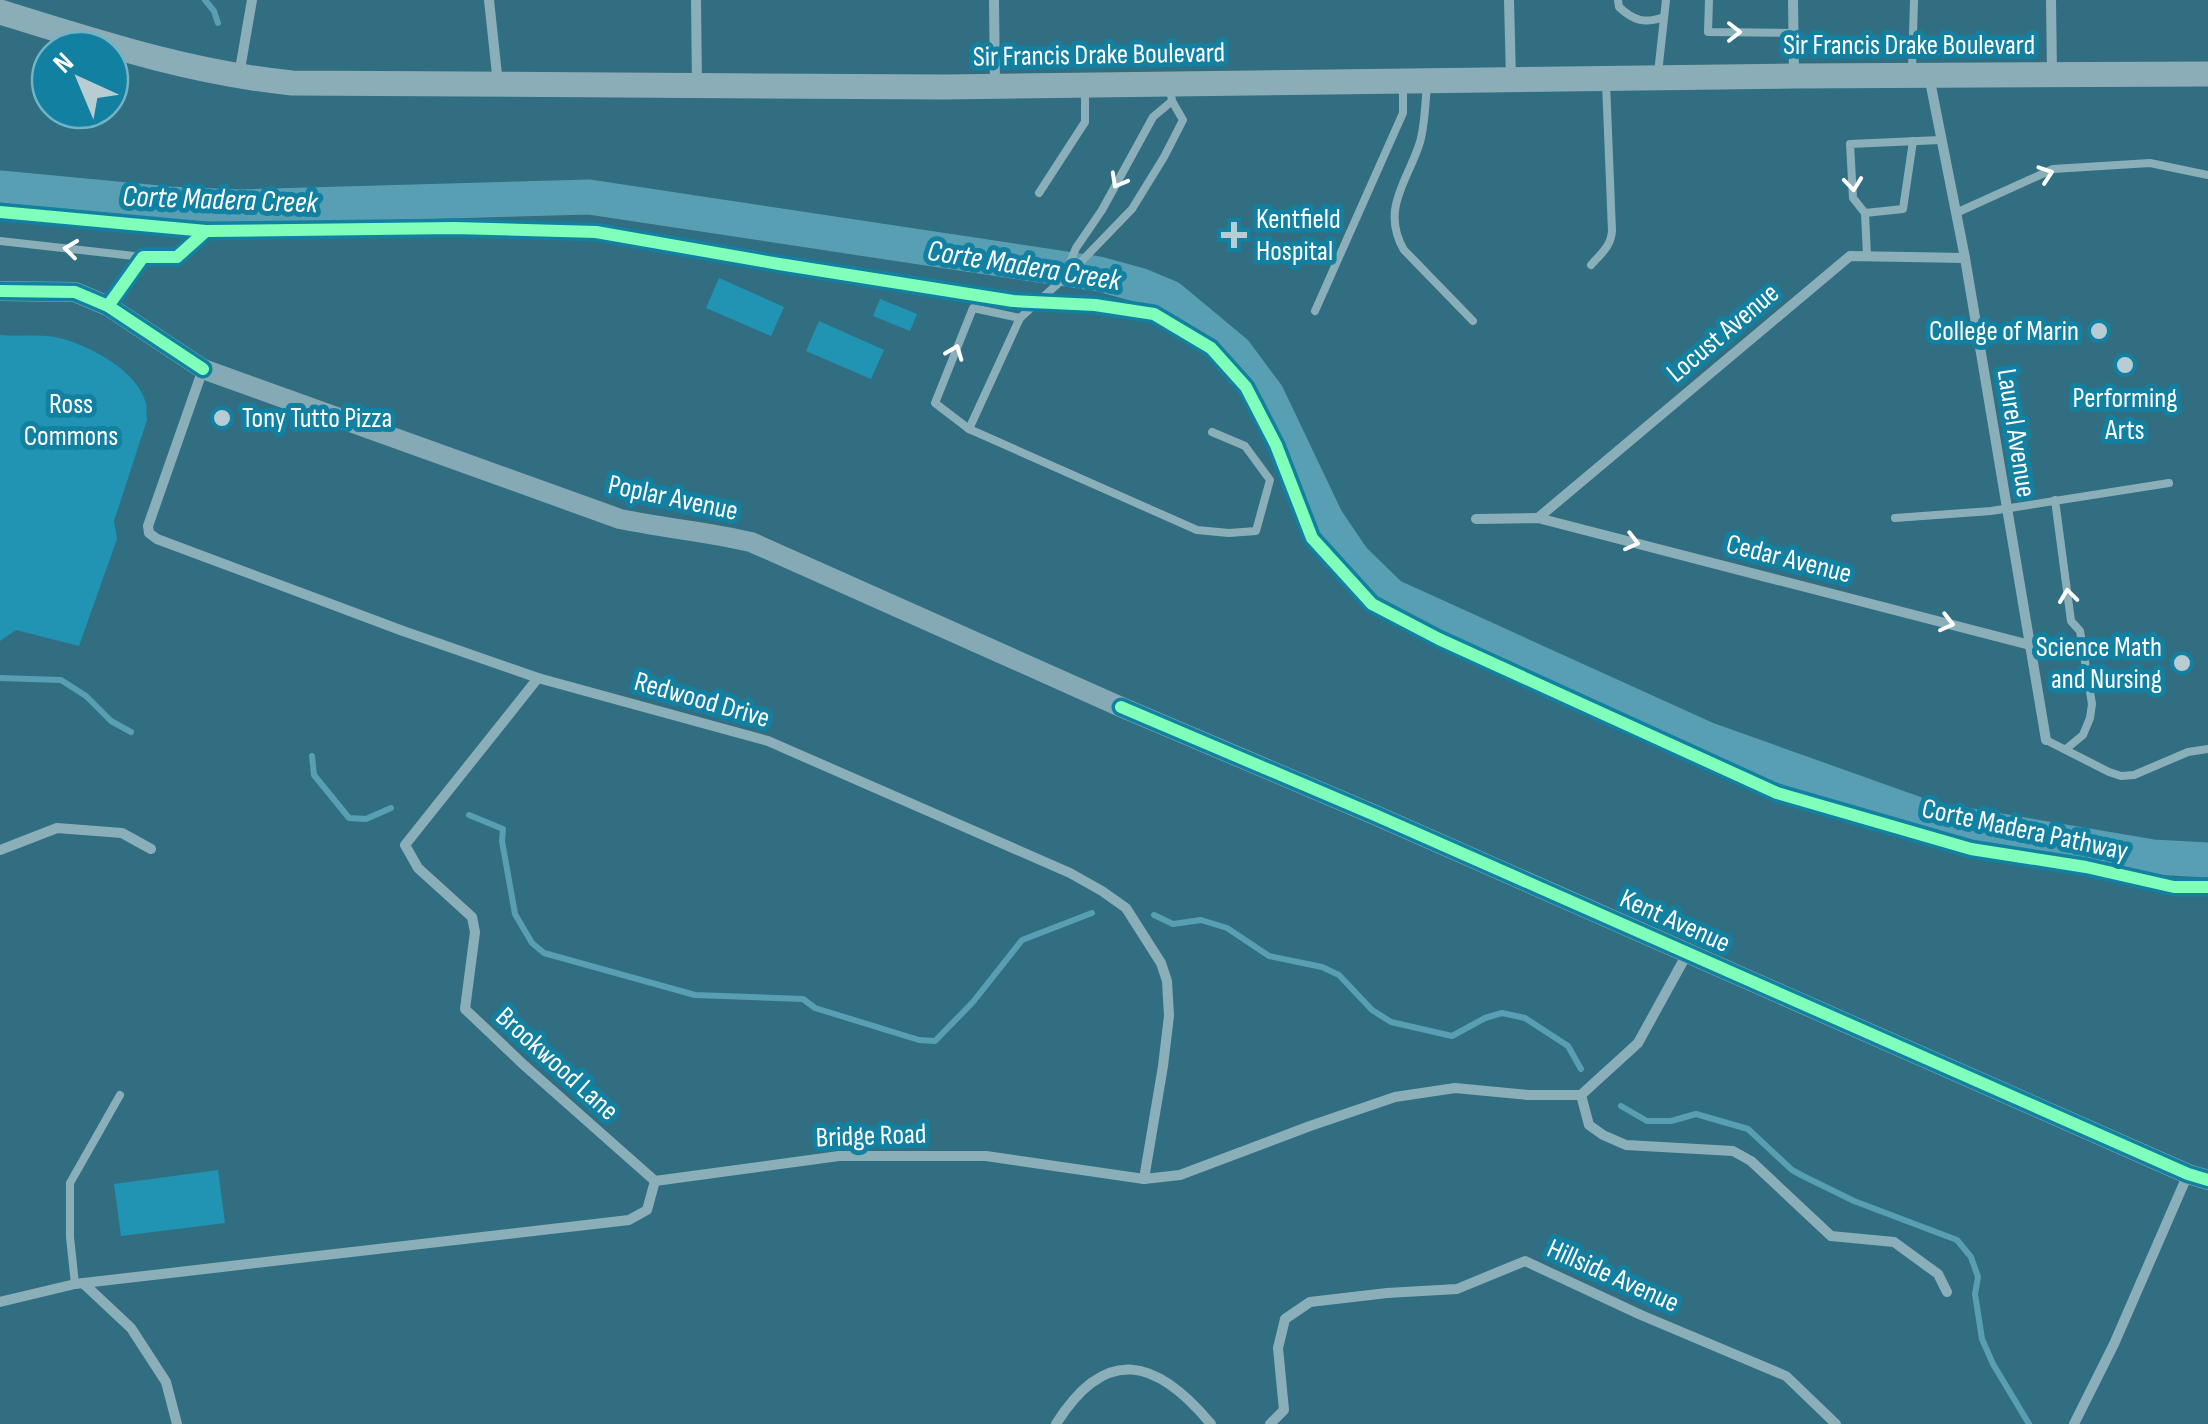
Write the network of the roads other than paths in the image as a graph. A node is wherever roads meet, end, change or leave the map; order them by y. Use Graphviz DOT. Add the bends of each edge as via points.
graph roads {
  1 [pos="252,0"];
  2 [pos="489,0"];
  3 [pos="696,0"];
  4 [pos="994,0"];
  5 [pos="1509,0"];
  6 [pos="1618,0"];
  7 [pos="1666,0"];
  8 [pos="1709,0"];
  9 [pos="1793,0"];
  10 [pos="1914,0"];
  11 [pos="2052,0"];
  12 [pos="0,12"];
  13 [pos="1664,17"];
  14 [pos="1793,32"];
  15 [pos="2052,74"];
  16 [pos="2208,74"];
  17 [pos="1920,75"];
  18 [pos="239,76"];
  19 [pos="1794,76"];
  20 [pos="1605,78"];
  21 [pos="1658,78"];
  22 [pos="1511,80"];
  23 [pos="1415,81"];
  24 [pos="1085,84"];
  25 [pos="498,85"];
  26 [pos="697,86"];
  27 [pos="994,86"];
  28 [pos="1170,92"];
  29 [pos="1940,140"];
  30 [pos="1913,142"];
  31 [pos="2208,174"];
  32 [pos="1039,193"];
  33 [pos="1865,213"];
  34 [pos="1956,213"];
  35 [pos="0,241"];
  36 [pos="1867,256"];
  37 [pos="178,257"];
  38 [pos="143,258"];
  39 [pos="1965,258"];
  40 [pos="1591,265"];
  41 [pos="1063,279"];
  42 [pos="0,291"];
  43 [pos="108,306"];
  44 [pos="1315,311"];
  45 [pos="1020,318"];
  46 [pos="1472,321"];
  47 [pos="203,369"];
  48 [pos="968,429"];
  49 [pos="1212,432"];
  50 [pos="2168,483"];
  51 [pos="2056,500"];
  52 [pos="2005,508"];
  53 [pos="1538,518"];
  54 [pos="1895,518"];
  55 [pos="1476,519"];
  56 [pos="2030,644"];
  57 [pos="538,678"];
  58 [pos="1121,707"];
  59 [pos="2046,740"];
  60 [pos="2066,749"];
  61 [pos="2208,749"];
  62 [pos="151,848"];
  63 [pos="0,850"];
  64 [pos="1687,954"];
  65 [pos="120,1095"];
  66 [pos="1581,1095"];
  67 [pos="2198,1177"];
  68 [pos="1144,1178"];
  69 [pos="654,1181"];
  70 [pos="79,1283"];
  71 [pos="1947,1292"];
  72 [pos="0,1302"];
  73 [pos="178,1424"];
  74 [pos="1056,1424"];
  75 [pos="1211,1424"];
  76 [pos="1270,1424"];
  77 [pos="1836,1424"];
  78 [pos="2074,1424"];
  1 -- 18 [label="street"];
  2 -- 25 [label="street"];
  3 -- 26 [label="street"];
  4 -- 27 [label="street"];
  5 -- 22 [label="street"];
  6 -- 13 [label="lane" via="1630,17"];
  7 -- 13 [label="lane"];
  8 -- 14 [label="lane, one-way" via="1708,32"];
  9 -- 14 [label="street"];
  10 -- 17 [label="lane"];
  11 -- 15 [label="street"];
  12 -- 18 [label="main road, Sir Francis Drake Boulevard" via="167,62"];
  13 -- 21 [label="lane"];
  14 -- 19 [label="street"];
  15 -- 16 [label="main road, Sir Francis Drake Boulevard"];
  15 -- 17 [label="main road, Sir Francis Drake Boulevard"];
  17 -- 19 [label="main road, Sir Francis Drake Boulevard"];
  17 -- 29 [label="street, Laurel Avenue"];
  18 -- 25 [label="main road, Sir Francis Drake Boulevard" via="292,83"];
  19 -- 21 [label="main road, Sir Francis Drake Boulevard"];
  20 -- 21 [label="main road, Sir Francis Drake Boulevard"];
  20 -- 22 [label="main road, Sir Francis Drake Boulevard"];
  20 -- 40 [label="lane" via="1612,231"];
  22 -- 23 [label="main road, Sir Francis Drake Boulevard"];
  23 -- 28 [label="main road, Sir Francis Drake Boulevard"];
  23 -- 44 [label="lane"];
  23 -- 46 [label="lane" via="1420,141 1400,188 1396,236"];
  24 -- 27 [label="main road, Sir Francis Drake Boulevard"];
  24 -- 28 [label="main road, Sir Francis Drake Boulevard"];
  24 -- 32 [label="lane" via="1085,122"];
  25 -- 26 [label="main road, Sir Francis Drake Boulevard"];
  26 -- 27 [label="main road, Sir Francis Drake Boulevard"];
  28 -- 41 [label="lane, one-way"];
  28 -- 41 [label="lane" via="1183,120 1164,157 1132,209"];
  29 -- 30 [label="lane"];
  29 -- 34 [label="street, Laurel Avenue"];
  30 -- 33 [label="lane" via="1903,210"];
  30 -- 33 [label="lane, one-way" via="1850,144 1853,198"];
  34 -- 31 [label="lane, one-way" via="2053,169 2150,163"];
  33 -- 36 [label="lane"];
  34 -- 39 [label="street, Laurel Avenue"];
  38 -- 35 [label="lane, one-way"];
  36 -- 39 [label="street, Locust Avenue"];
  36 -- 53 [label="street, Locust Avenue" via="1850,256"];
  37 -- 38 [label="lane"];
  38 -- 43 [label="lane"];
  39 -- 52 [label="street, Laurel Avenue"];
  41 -- 45 [label="lane"];
  42 -- 43 [label="street, Poplar Avenue" via="75,292"];
  43 -- 47 [label="street, Poplar Avenue"];
  45 -- 48 [label="lane"];
  48 -- 45 [label="lane, one-way" via="935,403 973,308"];
  47 -- 57 [label="street, Redwood Drive" via="149,533"];
  47 -- 58 [label="street, Poplar Avenue" via="620,520 751,542"];
  48 -- 49 [label="lane" via="1197,530 1256,531 1270,480 1246,446"];
  50 -- 51 [label="lane"];
  51 -- 52 [label="lane"];
  60 -- 51 [label="lane, one-way" via="2083,736 2092,704 2080,630 2071,621"];
  52 -- 54 [label="lane"];
  52 -- 56 [label="street, Laurel Avenue"];
  53 -- 55 [label="street, Cedar Avenue"];
  53 -- 56 [label="street, Cedar Avenue, one-way"];
  56 -- 59 [label="street, Laurel Avenue"];
  57 -- 68 [label="street, Redwood Drive" via="768,741 1070,873 1126,908 1161,963 1170,1016"];
  57 -- 69 [label="street, Brookwood Lane" via="406,844 418,868 472,917 464,1009"];
  58 -- 64 [label="street, Kent Avenue"];
  59 -- 60 [label="lane"];
  60 -- 61 [label="lane" via="2122,776"];
  62 -- 63 [label="street" via="122,833 57,828"];
  64 -- 66 [label="street" via="1638,1043"];
  64 -- 67 [label="street, Kent Avenue"];
  65 -- 70 [label="lane" via="70,1183"];
  66 -- 68 [label="street, Bridge Road" via="1455,1088 1395,1097 1180,1175"];
  66 -- 71 [label="street" via="1589,1125 1603,1134 1626,1146 1733,1151 1830,1236 1894,1242 1938,1274"];
  67 -- 78 [label="street"];
  68 -- 69 [label="street, Bridge Road" via="986,1156 840,1156"];
  69 -- 70 [label="street" via="647,1210 629,1220"];
  70 -- 72 [label="street"];
  70 -- 73 [label="street" via="131,1328 166,1382"];
  74 -- 75 [label="street" via="1090,1382 1126,1368 1171,1384"];
  76 -- 77 [label="street, Hillside Avenue" via="1284,1410 1278,1348 1285,1319 1310,1302 1456,1288 1526,1262 1786,1376"];
}
